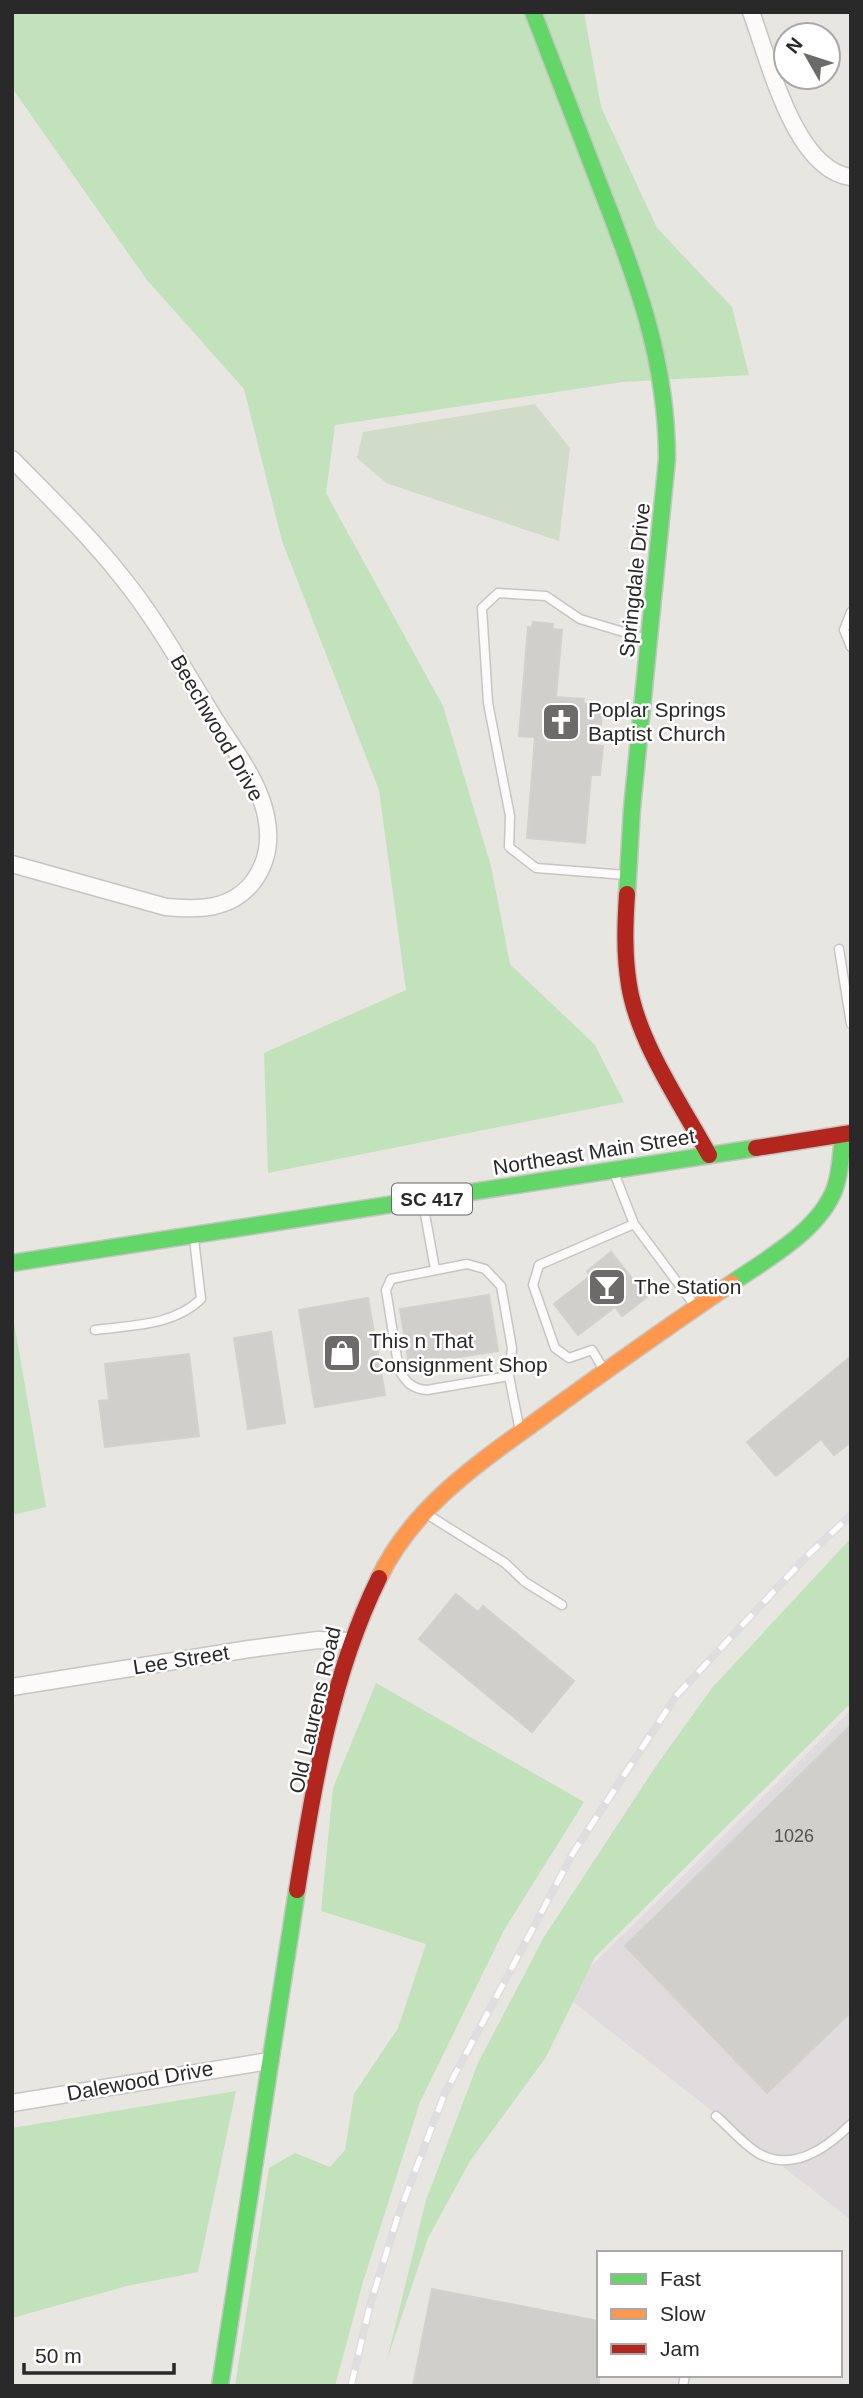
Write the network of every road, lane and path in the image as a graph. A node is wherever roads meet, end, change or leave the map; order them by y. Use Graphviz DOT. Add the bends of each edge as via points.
graph roads {
  1 [pos="533,12"];
  2 [pos="751,12"];
  3 [pos="851,177"];
  4 [pos="12,459"];
  5 [pos="851,612"];
  6 [pos="650,640"];
  7 [pos="851,647"];
  8 [pos="13,867"];
  9 [pos="627,875"];
  10 [pos="839,949"];
  11 [pos="851,1024"];
  12 [pos="847,1133"];
  13 [pos="709,1155"];
  14 [pos="614,1170"];
  15 [pos="422,1200"];
  16 [pos="634,1224"];
  17 [pos="194,1236"];
  18 [pos="12,1263"];
  19 [pos="435,1269"];
  20 [pos="696,1308"];
  21 [pos="95,1330"];
  22 [pos="604,1370"];
  23 [pos="509,1376"];
  24 [pos="520,1434"];
  25 [pos="424,1512"];
  26 [pos="562,1605"];
  27 [pos="350,1641"];
  28 [pos="12,1687"];
  29 [pos="268,2061"];
  30 [pos="12,2103"];
  31 [pos="716,2116"];
  32 [pos="851,2124"];
  33 [pos="220,2386"];
  1 -- 6 [label="street, Springdale Drive" via="629,260 659,357 667,413 667,459"];
  2 -- 3 [label="street" via="805,148 822,166"];
  4 -- 8 [label="street, Beechwood Drive" via="121,575 155,622 255,787 269,840 266,859 250,886 211,908 166,907"];
  5 -- 7 [label="lane" via="844,630"];
  6 -- 9 [label="street, Springdale Drive"];
  6 -- 9 [label="lane" via="580,619 546,596 498,593 482,608 488,703 510,816 509,847 536,868"];
  9 -- 13 [label="street, Springdale Drive" via="624,945 635,1009 652,1052"];
  10 -- 11 [label="lane"];
  12 -- 13 [label="street, Northeast Main Street / SC 417"];
  12 -- 20 [label="street, Old Laurens Road" via="836,1189 826,1205 767,1257"];
  13 -- 14 [label="street, Northeast Main Street / SC 417"];
  14 -- 15 [label="street, Northeast Main Street / SC 417"];
  14 -- 16 [label="lane"];
  15 -- 17 [label="street, Northeast Main Street / SC 417"];
  15 -- 19 [label="lane"];
  16 -- 20 [label="lane"];
  16 -- 22 [label="lane" via="539,1265 533,1285 555,1348 569,1358 592,1350"];
  17 -- 18 [label="street, Northeast Main Street / SC 417"];
  17 -- 21 [label="lane" via="201,1299 168,1320"];
  19 -- 23 [label="lane" via="476,1265 494,1275 501,1286 512,1348"];
  19 -- 23 [label="lane" via="396,1275 388,1284 399,1370 405,1380 416,1389 427,1390"];
  20 -- 22 [label="street, Old Laurens Road"];
  22 -- 24 [label="street, Old Laurens Road"];
  23 -- 24 [label="lane"];
  24 -- 25 [label="street, Old Laurens Road" via="443,1492"];
  25 -- 26 [label="lane"];
  25 -- 27 [label="street, Old Laurens Road" via="389,1556"];
  27 -- 28 [label="street, Lee Street" via="318,1640 249,1649"];
  27 -- 29 [label="street, Old Laurens Road" via="325,1745"];
  29 -- 30 [label="street, Dalewood Drive"];
  29 -- 33 [label="street, Old Laurens Road"];
  31 -- 32 [label="lane" via="758,2152 776,2160 821,2151"];
}
